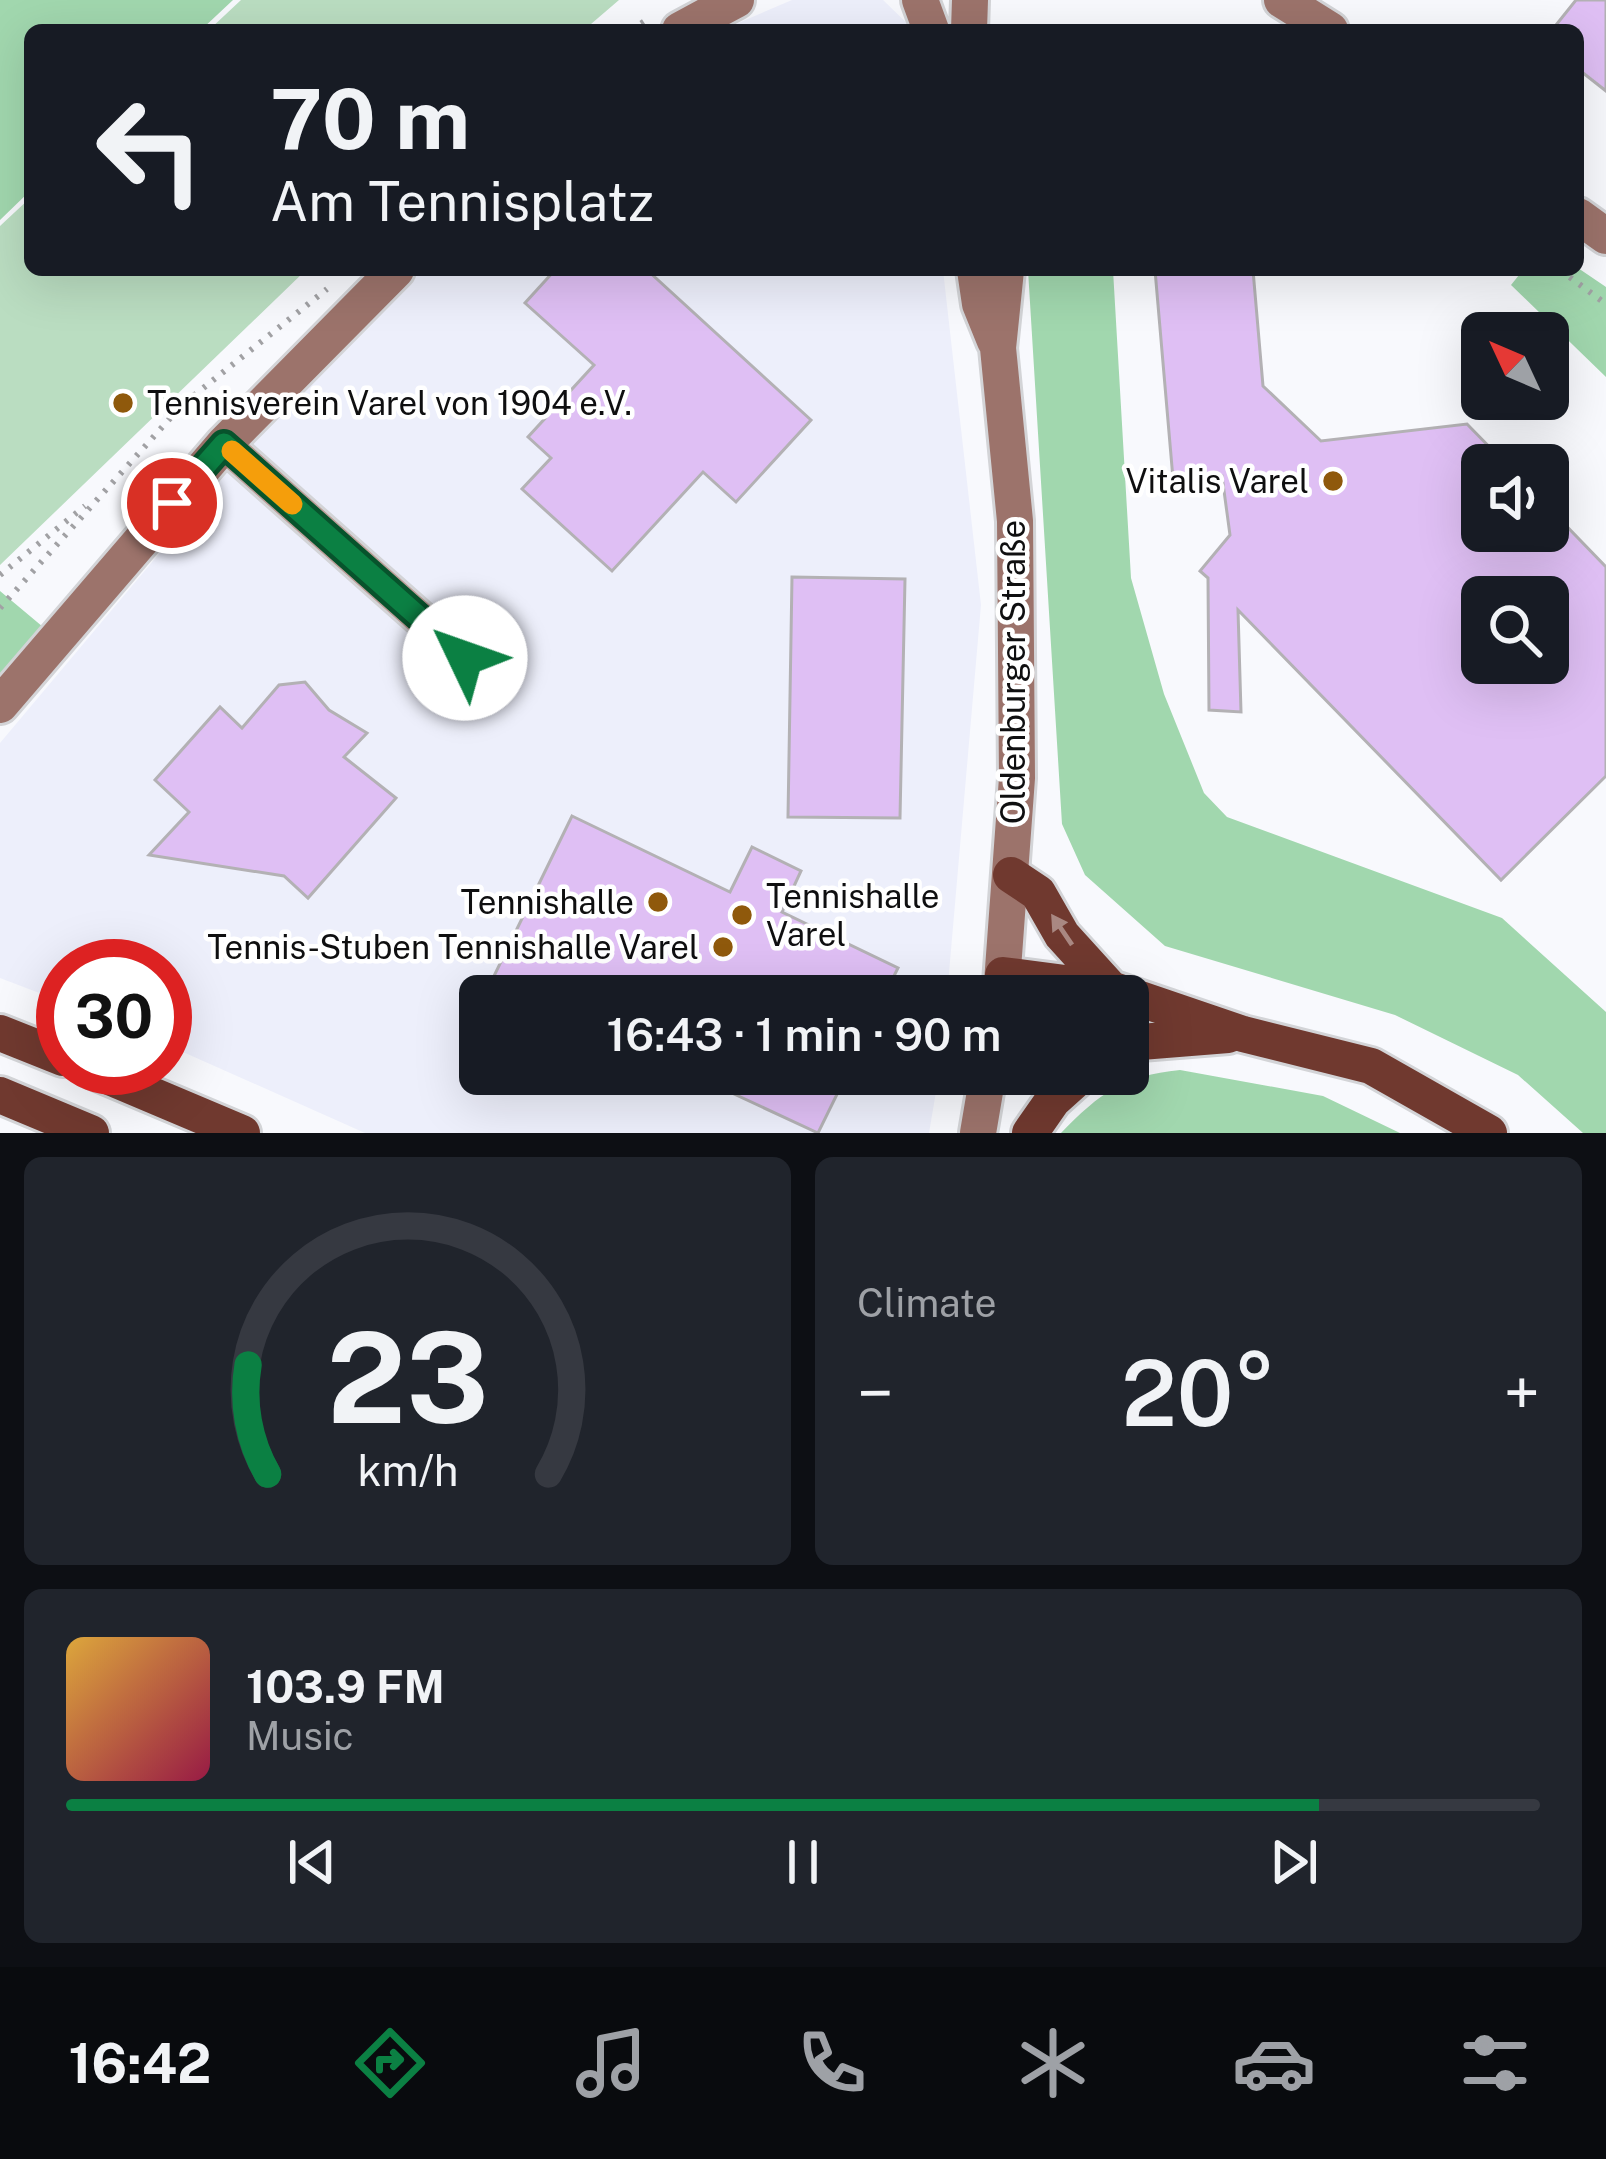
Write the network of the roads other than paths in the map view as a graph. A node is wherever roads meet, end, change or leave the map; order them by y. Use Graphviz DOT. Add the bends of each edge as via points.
graph roads {
  1 [pos="736,0"];
  2 [pos="1282,0"];
  3 [pos="691,24"];
  4 [pos="1320,24"];
  5 [pos="390,276"];
  6 [pos="976,276"];
  7 [pos="1005,276"];
  8 [pos="998,348"];
  9 [pos="224,444"];
  10 [pos="465,658"];
  11 [pos="0,705"];
  12 [pos="1011,875"];
  13 [pos="1003,975"];
  14 [pos="1098,975"];
  15 [pos="1149,1002"];
  16 [pos="0,1033"];
  17 [pos="1243,1034"];
  18 [pos="1149,1041"];
  19 [pos="36,1047"];
  20 [pos="0,1095"];
  21 [pos="152,1095"];
  22 [pos="984,1095"];
  23 [pos="1059,1095"];
  24 [pos="91,1133"];
  25 [pos="242,1133"];
  26 [pos="978,1133"];
  27 [pos="1030,1133"];
  28 [pos="1489,1133"];
  1 -- 3 [label="main road"];
  2 -- 4 [label="main road"];
  5 -- 9 [label="main road"];
  6 -- 8 [label="main road, Oldenburger Straße"];
  7 -- 8 [label="main road, Oldenburger Straße"];
  8 -- 12 [label="main road, Oldenburger Straße" via="1015,520"];
  9 -- 10 [label="street"];
  9 -- 11 [label="main road"];
  12 -- 13 [label="main road, Oldenburger Straße"];
  14 -- 12 [label="highway, one-way" via="1039,893"];
  15 -- 17 [label="highway"];
  16 -- 19 [label="highway"];
  17 -- 18 [label="highway"];
  17 -- 28 [label="highway" via="1371,1066"];
  20 -- 24 [label="highway"];
  21 -- 25 [label="highway"];
  22 -- 26 [label="main road"];
  23 -- 27 [label="highway"];
}
